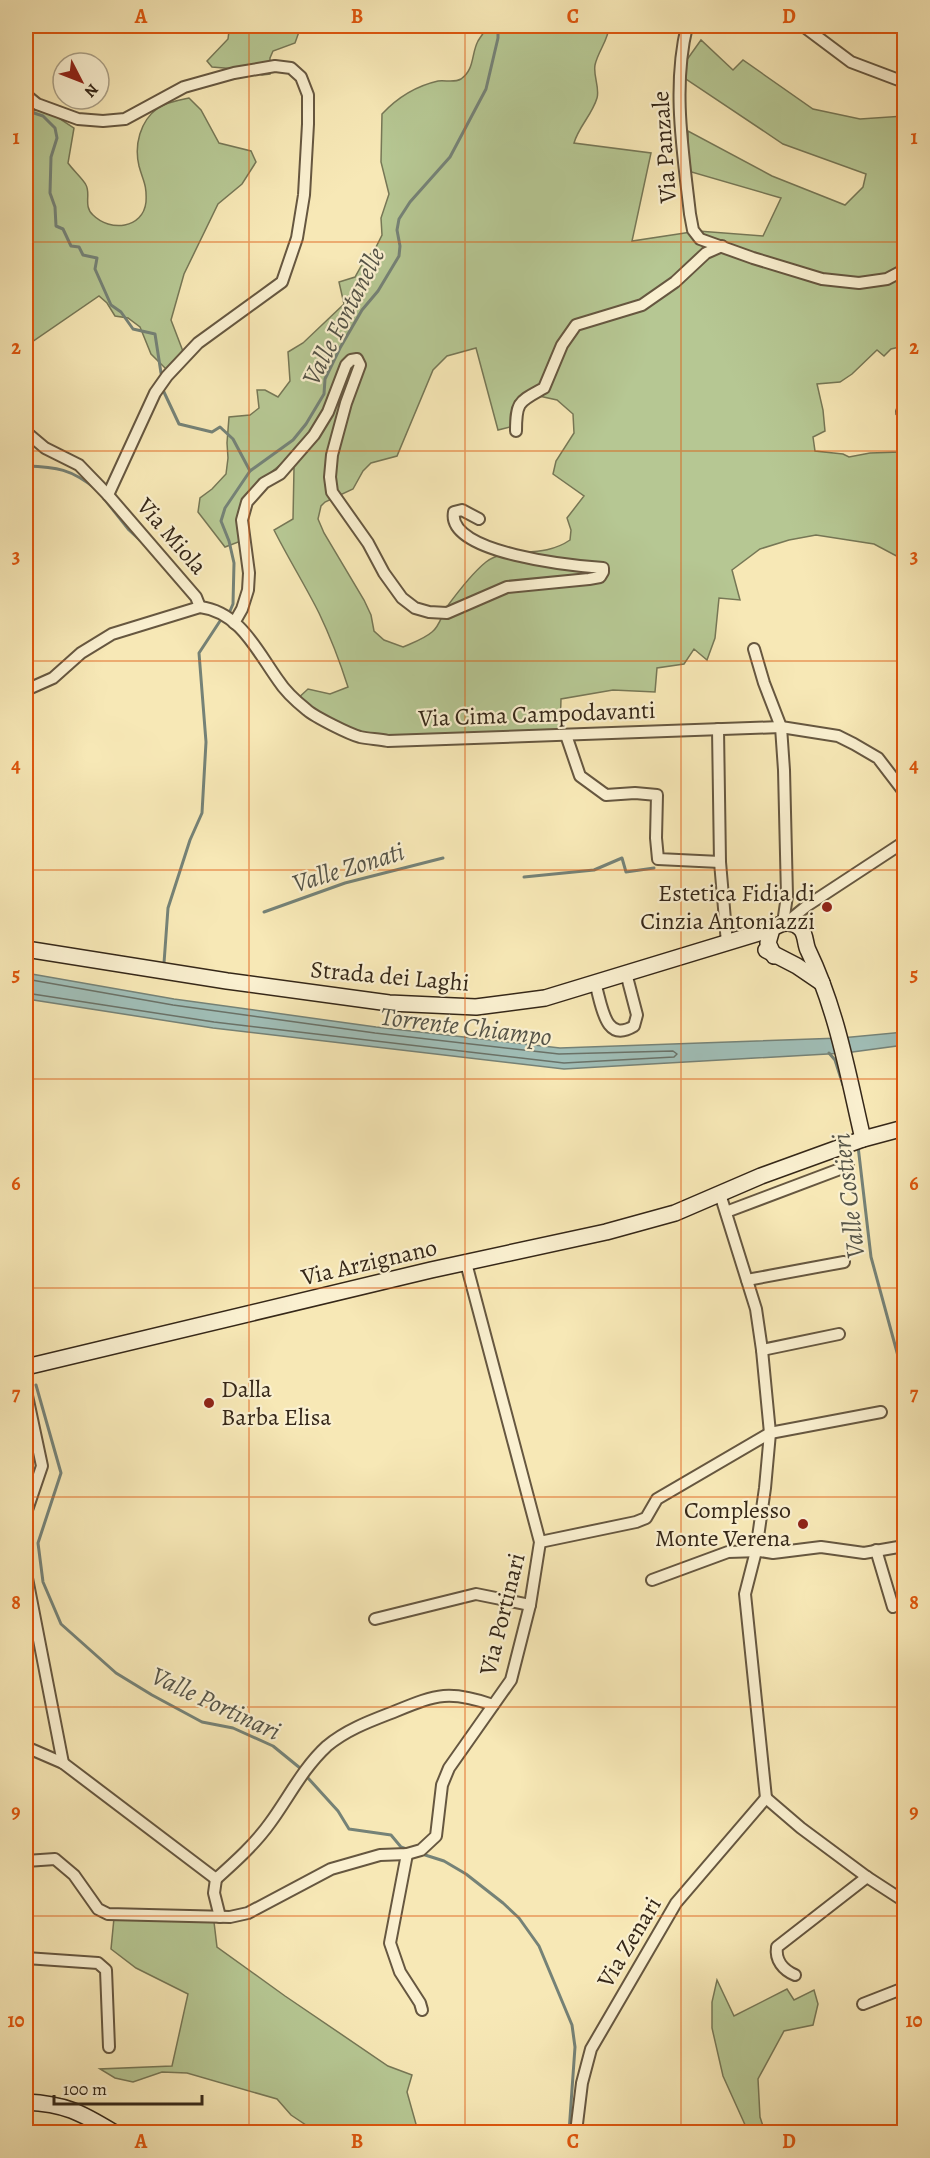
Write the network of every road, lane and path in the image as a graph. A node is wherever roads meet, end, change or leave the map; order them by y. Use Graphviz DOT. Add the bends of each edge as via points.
graph roads {
  1 [pos="687,26"];
  2 [pos="803,26"];
  3 [pos="904,82"];
  4 [pos="26,96"];
  5 [pos="722,246"];
  6 [pos="904,270"];
  7 [pos="516,431"];
  8 [pos="26,432"];
  9 [pos="108,495"];
  10 [pos="479,519"];
  11 [pos="200,607"];
  12 [pos="234,623"];
  13 [pos="754,649"];
  14 [pos="26,690"];
  15 [pos="781,727"];
  16 [pos="717,729"];
  17 [pos="566,735"];
  18 [pos="904,792"];
  19 [pos="904,842"];
  20 [pos="720,862"];
  21 [pos="787,896"];
  22 [pos="818,900"];
  23 [pos="801,910"];
  24 [pos="780,925"];
  25 [pos="803,936"];
  26 [pos="744,938"];
  27 [pos="726,943"];
  28 [pos="26,949"];
  29 [pos="778,958"];
  30 [pos="626,973"];
  31 [pos="595,983"];
  32 [pos="822,983"];
  33 [pos="904,1128"];
  34 [pos="863,1139"];
  35 [pos="848,1166"];
  36 [pos="720,1194"];
  37 [pos="726,1212"];
  38 [pos="844,1262"];
  39 [pos="466,1263"];
  40 [pos="747,1280"];
  41 [pos="838,1334"];
  42 [pos="762,1350"];
  43 [pos="26,1367"];
  44 [pos="26,1391"];
  45 [pos="880,1412"];
  46 [pos="770,1433"];
  47 [pos="26,1513"];
  48 [pos="540,1542"];
  49 [pos="904,1546"];
  50 [pos="876,1550"];
  51 [pos="756,1551"];
  52 [pos="26,1573"];
  53 [pos="652,1580"];
  54 [pos="530,1605"];
  55 [pos="893,1607"];
  56 [pos="375,1619"];
  57 [pos="493,1705"];
  58 [pos="26,1747"];
  59 [pos="63,1763"];
  60 [pos="766,1798"];
  61 [pos="406,1854"];
  62 [pos="26,1861"];
  63 [pos="867,1877"];
  64 [pos="216,1879"];
  65 [pos="904,1902"];
  66 [pos="220,1917"];
  67 [pos="26,1958"];
  68 [pos="795,1975"];
  69 [pos="904,1988"];
  70 [pos="863,2004"];
  71 [pos="422,2010"];
  72 [pos="109,2047"];
  73 [pos="26,2102"];
  74 [pos="113,2133"];
  75 [pos="576,2133"];
  1 -- 5 [label="street, Via Panzale" via="681,52 679,99 690,214 693,230 700,239"];
  2 -- 3 [label="street" via="851,62"];
  4 -- 9 [label="street" via="78,119 125,119 184,87 275,66 291,68 301,77 308,95 304,195 297,238 282,282 198,343 167,376 154,393"];
  5 -- 6 [label="street" via="822,279 860,282 887,279"];
  5 -- 7 [label="street" via="706,253 642,305 576,325 562,345 544,388 522,400 516,411"];
  8 -- 9 [label="street, Via Miola" via="45,448 79,465"];
  9 -- 11 [label="street, Via Miola" via="196,597"];
  10 -- 12 [label="street" via="462,510 454,512 453,517 468,535 491,549 531,559 603,568 603,572 600,577 589,579 507,587 447,613 415,608 402,598 332,492 332,455 360,365 357,359 351,360 314,435 280,474 264,483 247,502 242,520 248,590"];
  11 -- 12 [label="street, Via Cima Campodavanti" via="213,609"];
  11 -- 14 [label="street" via="112,634 81,653 53,678"];
  12 -- 17 [label="street, Via Cima Campodavanti" via="253,642 279,682 308,712 360,737 388,741"];
  13 -- 15 [label="street"];
  15 -- 16 [label="street, Via Cima Campodavanti"];
  15 -- 18 [label="street, Via Cima Campodavanti" via="838,736 854,744 878,758"];
  15 -- 21 [label="street"];
  16 -- 17 [label="street, Via Cima Campodavanti"];
  16 -- 20 [label="street"];
  17 -- 20 [label="street" via="580,776 606,795 657,795 658,859"];
  19 -- 22 [label="street"];
  20 -- 27 [label="street"];
  21 -- 23 [label="street"];
  21 -- 24 [label="street"];
  22 -- 23 [label="street"];
  22 -- 25 [label="street" via="805,915"];
  23 -- 24 [label="street"];
  24 -- 25 [label="street" via="792,923"];
  24 -- 26 [label="street, Strada dei Laghi"];
  24 -- 29 [label="street" via="768,935 768,943"];
  25 -- 29 [label="street" via="804,948 797,957"];
  25 -- 32 [label="street"];
  26 -- 27 [label="street, Strada dei Laghi"];
  26 -- 29 [label="street"];
  27 -- 30 [label="street, Strada dei Laghi"];
  28 -- 31 [label="street, Strada dei Laghi" via="389,1003 500,1005 545,998"];
  29 -- 32 [label="street"];
  30 -- 31 [label="street, Strada dei Laghi"];
  30 -- 31 [label="street" via="637,1015 634,1026 624,1032 609,1026"];
  32 -- 34 [label="street" via="839,1034"];
  33 -- 34 [label="street, Via Arzignano"];
  34 -- 36 [label="street, Via Arzignano"];
  35 -- 37 [label="street"];
  36 -- 37 [label="street"];
  36 -- 39 [label="street, Via Arzignano" via="675,1213 606,1232"];
  37 -- 40 [label="street"];
  38 -- 40 [label="street"];
  39 -- 43 [label="street, Via Arzignano"];
  39 -- 48 [label="street, Via Portinari"];
  40 -- 42 [label="street"];
  41 -- 42 [label="street"];
  42 -- 46 [label="street"];
  44 -- 47 [label="street" via="42,1466"];
  45 -- 46 [label="street"];
  46 -- 48 [label="street" via="657,1499 646,1518"];
  46 -- 51 [label="street"];
  48 -- 54 [label="street, Via Portinari"];
  49 -- 50 [label="street"];
  50 -- 51 [label="street" via="857,1553 821,1547 774,1553"];
  50 -- 55 [label="street"];
  51 -- 53 [label="street" via="728,1552"];
  51 -- 60 [label="street" via="745,1594"];
  52 -- 59 [label="street"];
  54 -- 56 [label="street" via="477,1594"];
  54 -- 57 [label="street, Via Portinari" via="511,1680"];
  57 -- 61 [label="street, Via Portinari" via="449,1768 442,1785 436,1836 421,1850"];
  57 -- 64 [label="street" via="460,1695 430,1698 351,1730 328,1745 308,1766 257,1840"];
  58 -- 59 [label="street"];
  59 -- 64 [label="street"];
  60 -- 63 [label="street"];
  60 -- 75 [label="street, Via Zenari" via="676,1903 596,2039 582,2083"];
  61 -- 66 [label="street, Via Portinari" via="380,1855 331,1869 248,1913"];
  61 -- 71 [label="street" via="390,1943 400,1971"];
  62 -- 66 [label="street, Via Portinari" via="55,1859 74,1875 98,1909 108,1914"];
  63 -- 65 [label="street"];
  63 -- 68 [label="street" via="777,1947 777,1960"];
  64 -- 66 [label="street" via="214,1893"];
  67 -- 72 [label="street" via="98,1963 106,1970"];
  69 -- 70 [label="street"];
  73 -- 74 [label="street" via="60,2105"];
}
